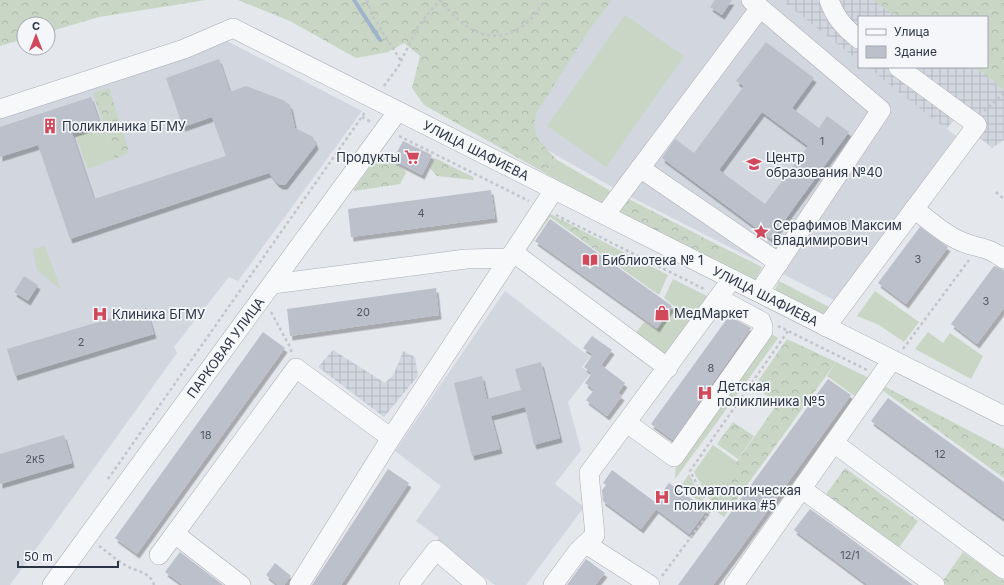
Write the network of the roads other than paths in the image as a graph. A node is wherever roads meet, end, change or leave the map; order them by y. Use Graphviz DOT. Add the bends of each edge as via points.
graph roads {
  1 [pos="829,0"];
  2 [pos="755,4"];
  3 [pos="858,38"];
  4 [pos="899,68"];
  5 [pos="0,109"];
  6 [pos="398,111"];
  7 [pos="640,168"];
  8 [pos="554,190"];
  9 [pos="914,209"];
  10 [pos="604,215"];
  11 [pos="512,256"];
  12 [pos="1004,259"];
  13 [pos="779,263"];
  14 [pos="732,279"];
  15 [pos="268,291"];
  16 [pos="759,292"];
  17 [pos="718,297"];
  18 [pos="826,326"];
  19 [pos="893,360"];
  20 [pos="668,368"];
  21 [pos="1004,416"];
  22 [pos="627,423"];
  23 [pos="391,438"];
  24 [pos="834,443"];
  25 [pos="802,489"];
  26 [pos="174,534"];
  27 [pos="586,544"];
  28 [pos="159,555"];
  29 [pos="1004,569"];
  30 [pos="655,582"];
  31 [pos="52,585"];
  32 [pos="241,585"];
  33 [pos="299,585"];
  34 [pos="409,585"];
  35 [pos="477,585"];
  36 [pos="553,585"];
  37 [pos="734,585"];
  38 [pos="935,585"];
  1 -- 3 [label="street" via="833,12 845,29"];
  2 -- 7 [label="street"];
  2 -- 13 [label="street" via="882,110"];
  4 -- 9 [label="street" via="977,125"];
  5 -- 6 [label="street, УЛИЦА ШАФИЕВА" via="184,49 233,28"];
  6 -- 8 [label="street, УЛИЦА ШАФИЕВА"];
  6 -- 15 [label="street, ПАРКОВАЯ УЛИЦА"];
  7 -- 10 [label="street"];
  7 -- 13 [label="street"];
  8 -- 10 [label="street, УЛИЦА ШАФИЕВА"];
  8 -- 11 [label="street"];
  9 -- 12 [label="street" via="953,238 992,251"];
  9 -- 18 [label="street"];
  10 -- 14 [label="street, УЛИЦА ШАФИЕВА"];
  11 -- 15 [label="street" via="466,259"];
  11 -- 20 [label="street"];
  11 -- 23 [label="street"];
  13 -- 16 [label="street"];
  14 -- 16 [label="street, УЛИЦА ШАФИЕВА"];
  14 -- 17 [label="street"];
  15 -- 31 [label="street, ПАРКОВАЯ УЛИЦА"];
  16 -- 18 [label="street, УЛИЦА ШАФИЕВА"];
  17 -- 20 [label="street"];
  17 -- 22 [label="street" via="761,321 762,331 674,457"];
  18 -- 19 [label="street, УЛИЦА ШАФИЕВА"];
  19 -- 21 [label="street, УЛИЦА ШАФИЕВА"];
  19 -- 24 [label="street"];
  20 -- 22 [label="street"];
  22 -- 27 [label="street" via="589,474 595,535"];
  23 -- 26 [label="street" via="296,368"];
  23 -- 33 [label="street"];
  24 -- 25 [label="street"];
  24 -- 29 [label="street"];
  25 -- 37 [label="street"];
  25 -- 38 [label="street"];
  26 -- 28 [label="street"];
  26 -- 32 [label="street"];
  27 -- 30 [label="street"];
  27 -- 36 [label="street"];
  34 -- 35 [label="street" via="436,550"];
}
